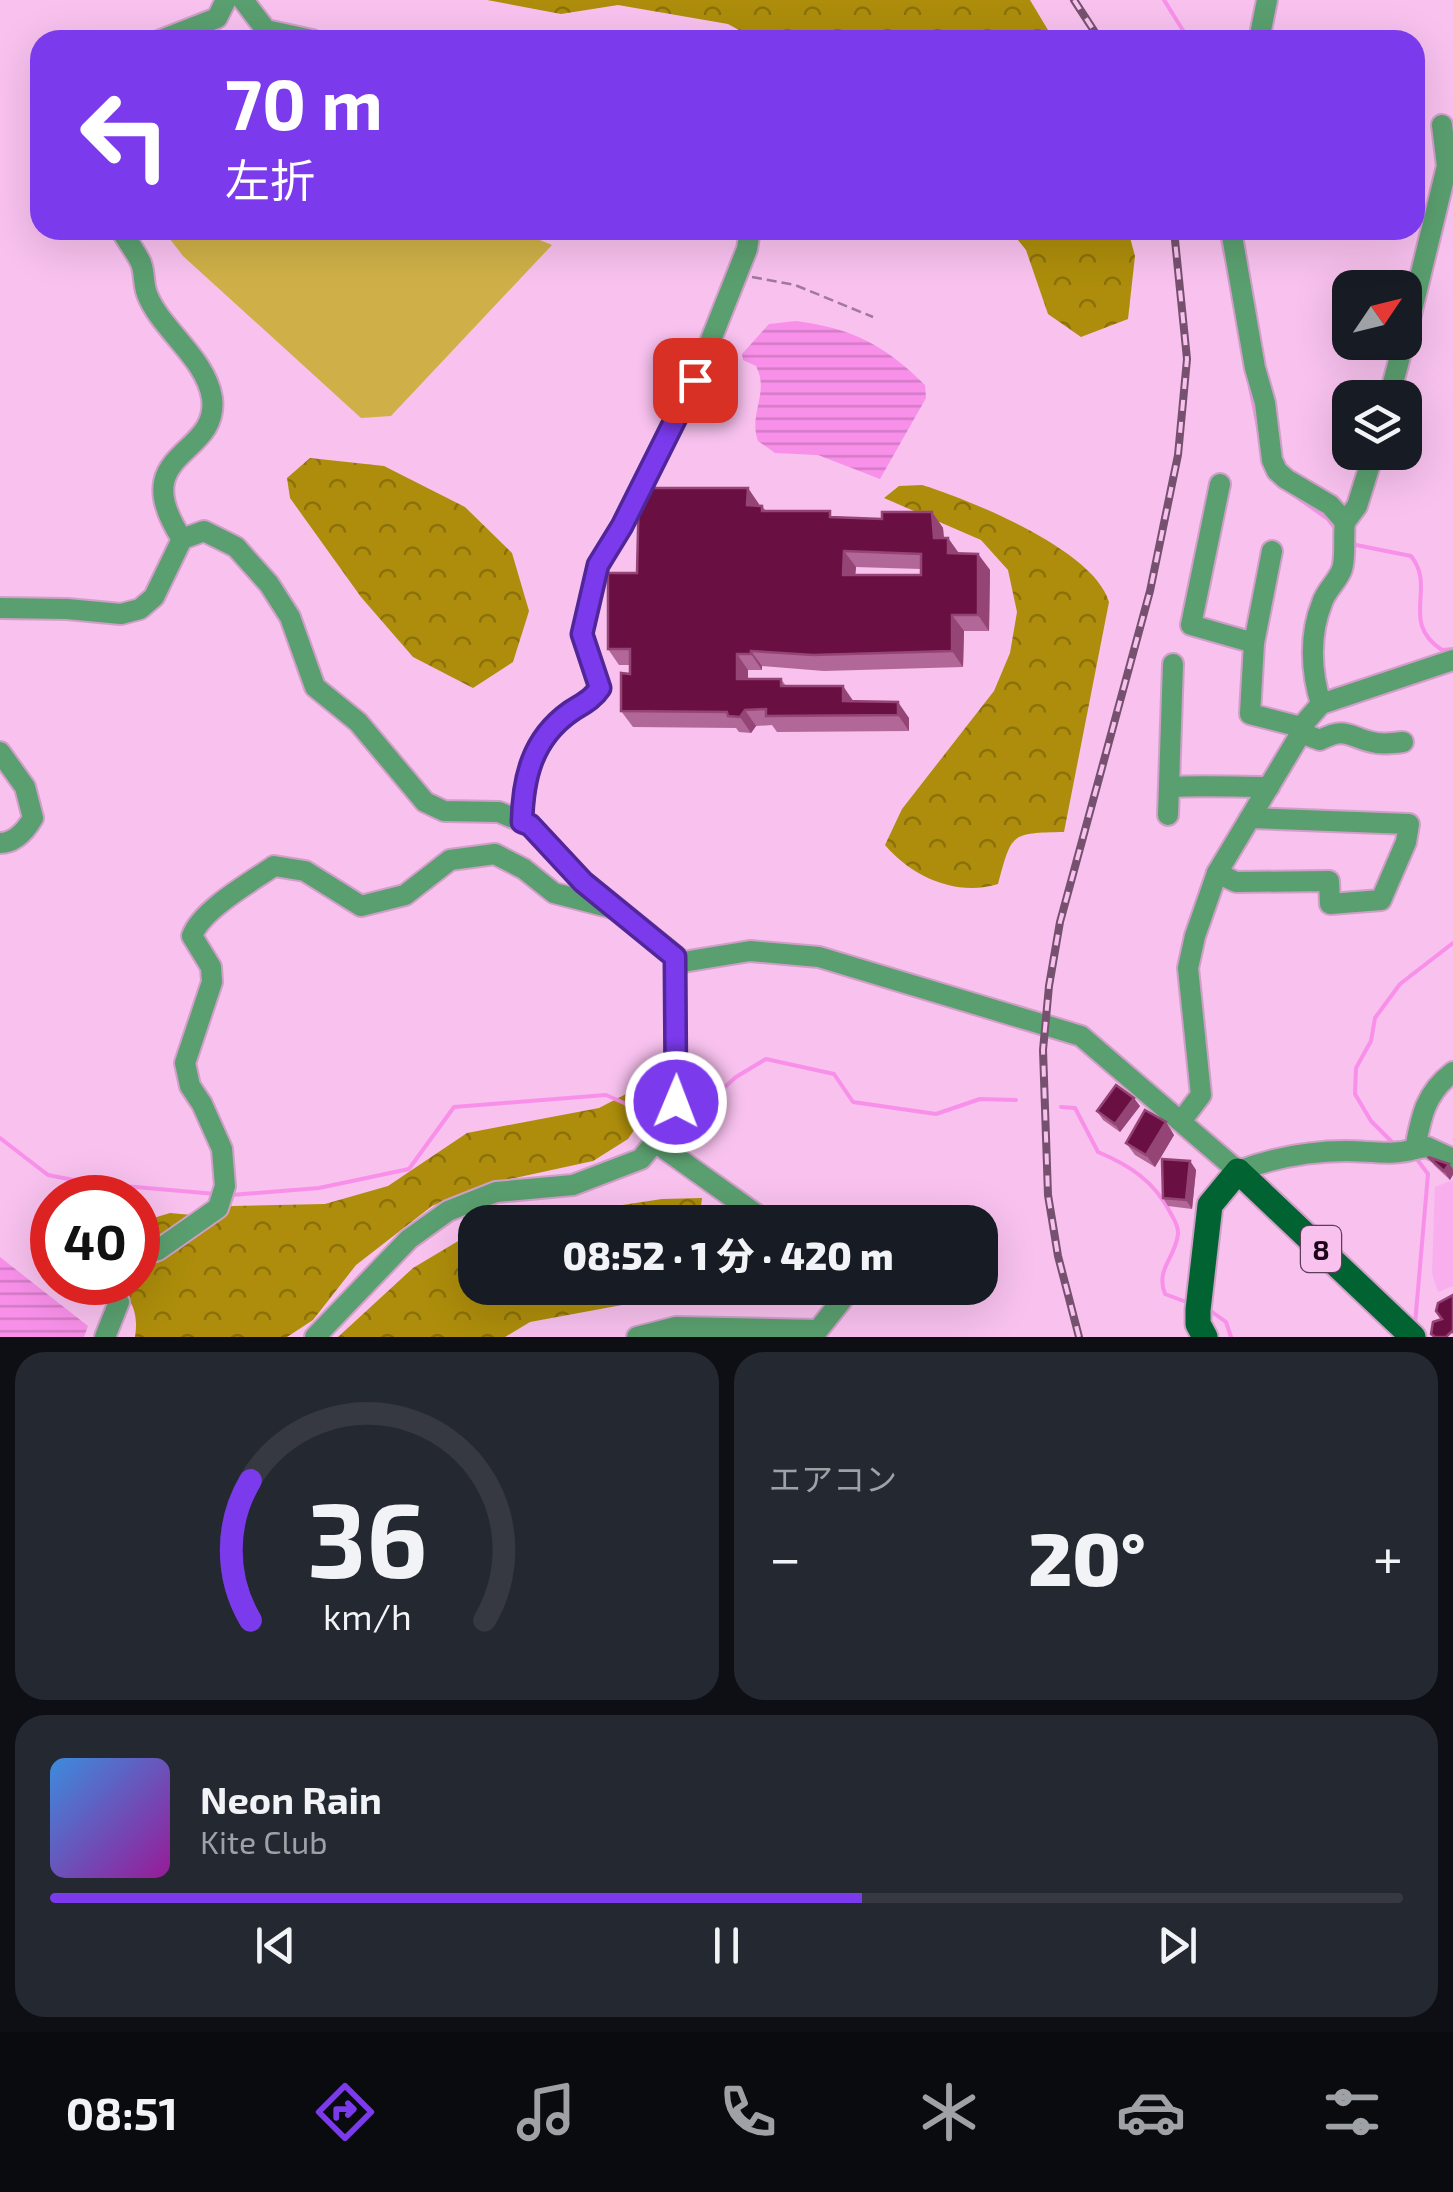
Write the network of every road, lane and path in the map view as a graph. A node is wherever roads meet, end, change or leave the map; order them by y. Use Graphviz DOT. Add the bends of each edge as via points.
graph roads {
  1 [pos="226,0"];
  2 [pos="243,0"];
  3 [pos="1267,0"];
  4 [pos="186,30"];
  5 [pos="266,30"];
  6 [pos="1261,30"];
  7 [pos="1442,125"];
  8 [pos="127,240"];
  9 [pos="748,240"];
  10 [pos="1232,240"];
  11 [pos="1421,270"];
  12 [pos="737,274"];
  13 [pos="873,318"];
  14 [pos="1368,470"];
  15 [pos="1220,484"];
  16 [pos="1344,531"];
  17 [pos="182,539"];
  18 [pos="1272,551"];
  19 [pos="0,608"];
  20 [pos="1254,643"];
  21 [pos="1453,660"];
  22 [pos="1173,664"];
  23 [pos="1321,704"];
  24 [pos="1301,730"];
  25 [pos="1403,742"];
  26 [pos="0,752"];
  27 [pos="1169,787"];
  28 [pos="1268,787"];
  29 [pos="1168,815"];
  30 [pos="1250,818"];
  31 [pos="522,822"];
  32 [pos="0,843"];
  33 [pos="1217,872"];
  34 [pos="615,908"];
  35 [pos="675,957"];
  36 [pos="1453,1072"];
  37 [pos="1182,1120"];
  38 [pos="654,1142"];
  39 [pos="1415,1150"];
  40 [pos="1453,1159"];
  41 [pos="1238,1170"];
  42 [pos="742,1205"];
  43 [pos="160,1249"];
  44 [pos="117,1305"];
  45 [pos="838,1305"];
  46 [pos="1409,1332"];
  47 [pos="105,1337"];
  48 [pos="315,1337"];
  49 [pos="637,1337"];
  50 [pos="1205,1337"];
  1 -- 4 [label="street" via="217,18"];
  2 -- 5 [label="street"];
  3 -- 6 [label="street"];
  7 -- 11 [label="street" via="1447,166"];
  8 -- 17 [label="street" via="143,266 147,295 211,392 213,412 203,434 166,469 163,488"];
  9 -- 12 [label="street"];
  10 -- 16 [label="street" via="1272,460 1286,479 1330,506"];
  12 -- 13 [label="path" via="795,285"];
  12 -- 31 [label="street" via="695,380 598,565 582,634 600,688 534,751"];
  14 -- 16 [label="street"];
  15 -- 20 [label="street" via="1191,626"];
  16 -- 23 [label="street" via="1344,562 1314,632"];
  17 -- 19 [label="street" via="154,597 140,609 121,614"];
  17 -- 31 [label="street" via="204,531 236,547 290,617 314,686 358,722 425,802 444,811 499,812"];
  18 -- 20 [label="street"];
  20 -- 24 [label="street" via="1250,714"];
  21 -- 23 [label="street"];
  22 -- 27 [label="street"];
  23 -- 24 [label="street"];
  24 -- 25 [label="street" via="1320,740 1345,732 1377,743"];
  24 -- 28 [label="street"];
  26 -- 32 [label="street" via="25,786 34,818 25,832"];
  27 -- 28 [label="street"];
  27 -- 29 [label="street"];
  28 -- 30 [label="street"];
  30 -- 33 [label="street"];
  30 -- 33 [label="street" via="1410,824 1381,900 1330,904 1329,881 1236,882"];
  31 -- 34 [label="street"];
  33 -- 37 [label="street" via="1188,968 1201,1095"];
  34 -- 35 [label="street"];
  34 -- 43 [label="street" via="554,893 495,854 450,860 405,895 361,906 305,871 274,866 222,902 192,936 212,982 185,1063 222,1149 225,1186 218,1208"];
  35 -- 37 [label="street" via="683,962 750,951 819,957 1081,1036"];
  35 -- 38 [label="street" via="676,1102"];
  36 -- 39 [label="street" via="1426,1100"];
  37 -- 41 [label="street"];
  38 -- 42 [label="street"];
  38 -- 48 [label="street" via="641,1159 574,1184 496,1192 448,1211 409,1239"];
  39 -- 40 [label="street" via="1427,1147"];
  39 -- 41 [label="street" via="1330,1151"];
  41 -- 46 [label="main road, 8"];
  41 -- 50 [label="main road" via="1210,1205 1198,1305"];
  44 -- 47 [label="street"];
  45 -- 49 [label="street" via="818,1330 676,1327"];
}
